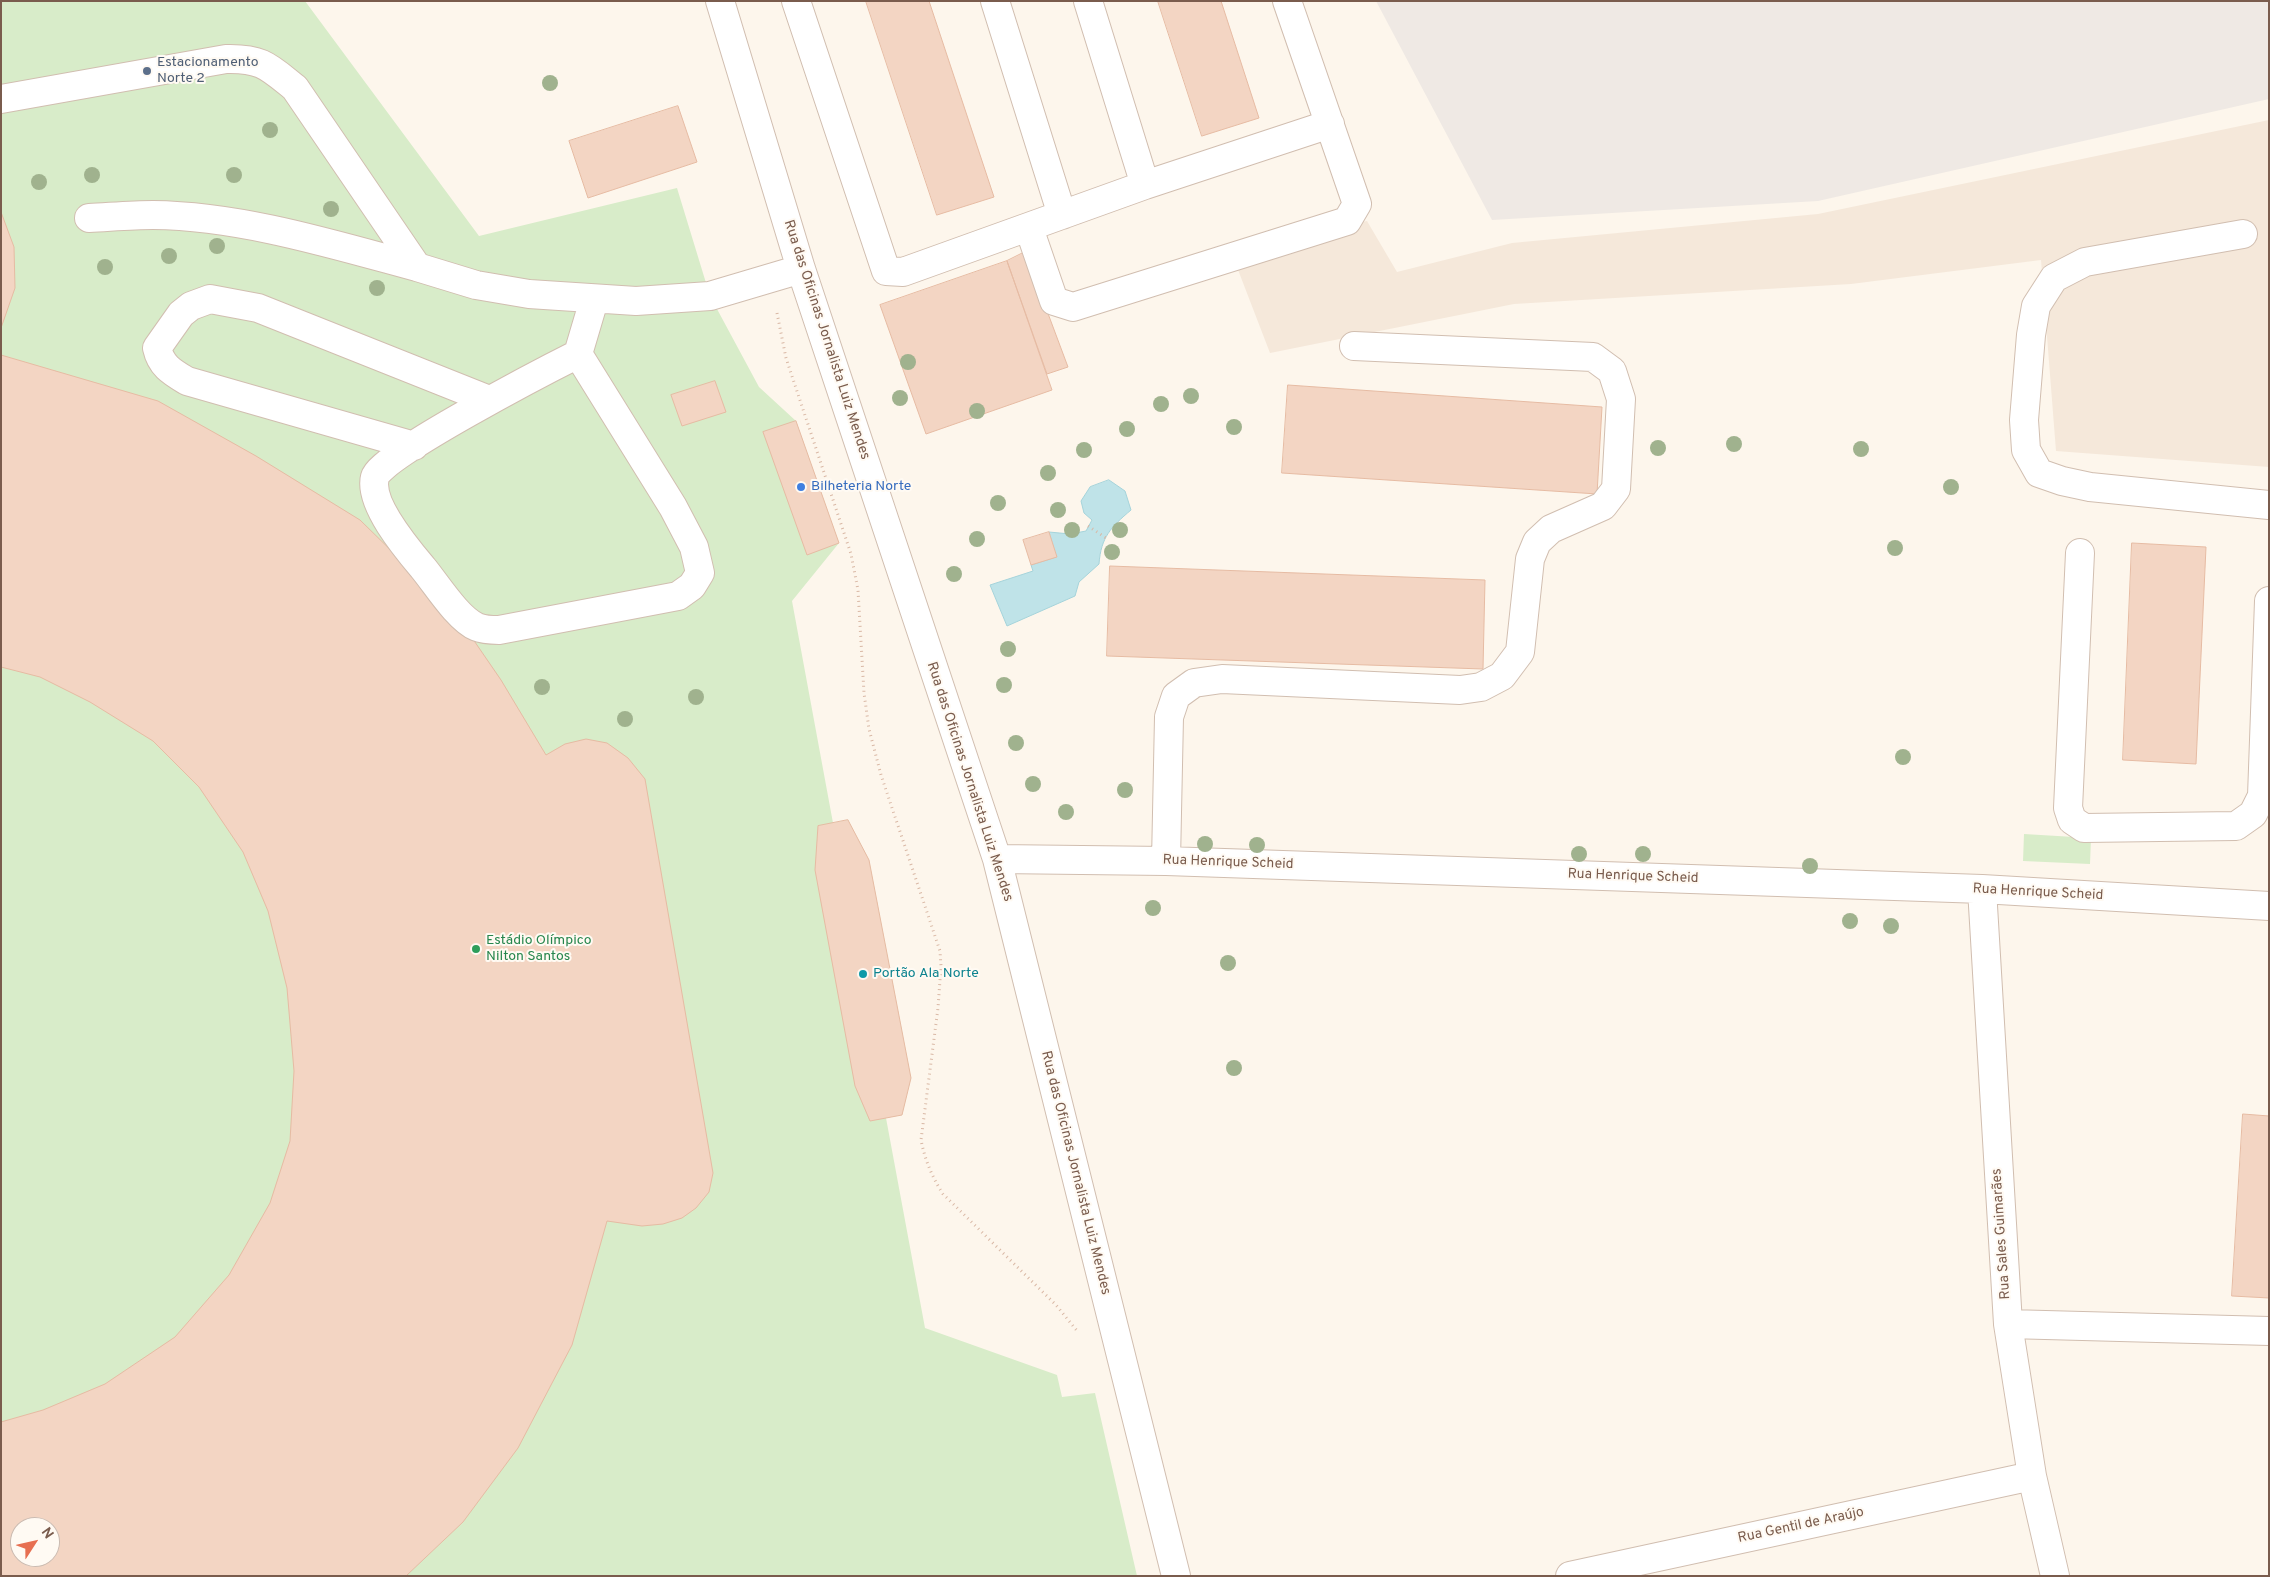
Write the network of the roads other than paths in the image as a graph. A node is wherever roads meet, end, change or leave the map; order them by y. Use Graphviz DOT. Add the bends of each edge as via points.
graph roads {
  1 [pos="720,1"];
  2 [pos="796,1"];
  3 [pos="994,1"];
  4 [pos="1088,1"];
  5 [pos="1288,1"];
  6 [pos="1,99"];
  7 [pos="1330,124"];
  8 [pos="1145,184"];
  9 [pos="1062,215"];
  10 [pos="89,218"];
  11 [pos="1029,228"];
  12 [pos="2243,234"];
  13 [pos="417,267"];
  14 [pos="802,269"];
  15 [pos="594,300"];
  16 [pos="1354,346"];
  17 [pos="578,354"];
  18 [pos="489,400"];
  19 [pos="414,446"];
  20 [pos="2269,505"];
  21 [pos="2080,554"];
  22 [pos="2269,601"];
  23 [pos="997,859"];
  24 [pos="1166,861"];
  25 [pos="1982,889"];
  26 [pos="2269,906"];
  27 [pos="2008,1324"];
  28 [pos="2269,1331"];
  29 [pos="2032,1476"];
  30 [pos="1176,1576"];
  31 [pos="1570,1576"];
  32 [pos="2055,1576"];
  1 -- 14 [label="street, Rua das Oficinas Jornalista Luiz Mendes"];
  2 -- 11 [label="street" via="886,271 903,272"];
  3 -- 9 [label="street"];
  4 -- 8 [label="street"];
  5 -- 7 [label="street"];
  6 -- 13 [label="street" via="226,59 250,58 295,88"];
  7 -- 8 [label="street"];
  7 -- 11 [label="street" via="1357,204 1347,221 1073,307 1054,301"];
  8 -- 9 [label="street"];
  9 -- 11 [label="street"];
  10 -- 13 [label="street" via="154,215 291,232"];
  12 -- 20 [label="street" via="2085,262 2054,278 2036,306 2031,335 2024,420 2026,450 2039,473 2062,481 2090,487"];
  13 -- 15 [label="street" via="476,285"];
  14 -- 15 [label="street" via="710,296"];
  14 -- 23 [label="street, Rua das Oficinas Jornalista Luiz Mendes"];
  15 -- 17 [label="street"];
  16 -- 24 [label="street" via="1593,357 1612,371 1622,399 1616,489 1602,506 1551,529 1537,542 1530,559 1520,652 1502,676 1481,687 1460,690 1222,679 1194,683 1176,696 1169,717"];
  17 -- 18 [label="street"];
  17 -- 19 [label="street" via="673,507 694,547 700,573 692,586 678,596 499,630 478,627 466,620 381,510 374,490 378,470"];
  18 -- 19 [label="street"];
  18 -- 19 [label="street" via="258,308 210,299 191,306 181,314 157,348 159,358 168,370 187,381"];
  21 -- 22 [label="street" via="2068,808 2072,820 2084,828 2236,826 2252,814 2262,796"];
  23 -- 24 [label="street, Rua Henrique Scheid"];
  23 -- 30 [label="street, Rua das Oficinas Jornalista Luiz Mendes"];
  24 -- 25 [label="street, Rua Henrique Scheid"];
  25 -- 26 [label="street, Rua Henrique Scheid"];
  25 -- 27 [label="street, Rua Sales Guimarães"];
  27 -- 28 [label="street"];
  27 -- 29 [label="street, Rua Sales Guimarães"];
  29 -- 31 [label="street, Rua Gentil de Araújo"];
  29 -- 32 [label="street, Rua Sales Guimarães"];
}
